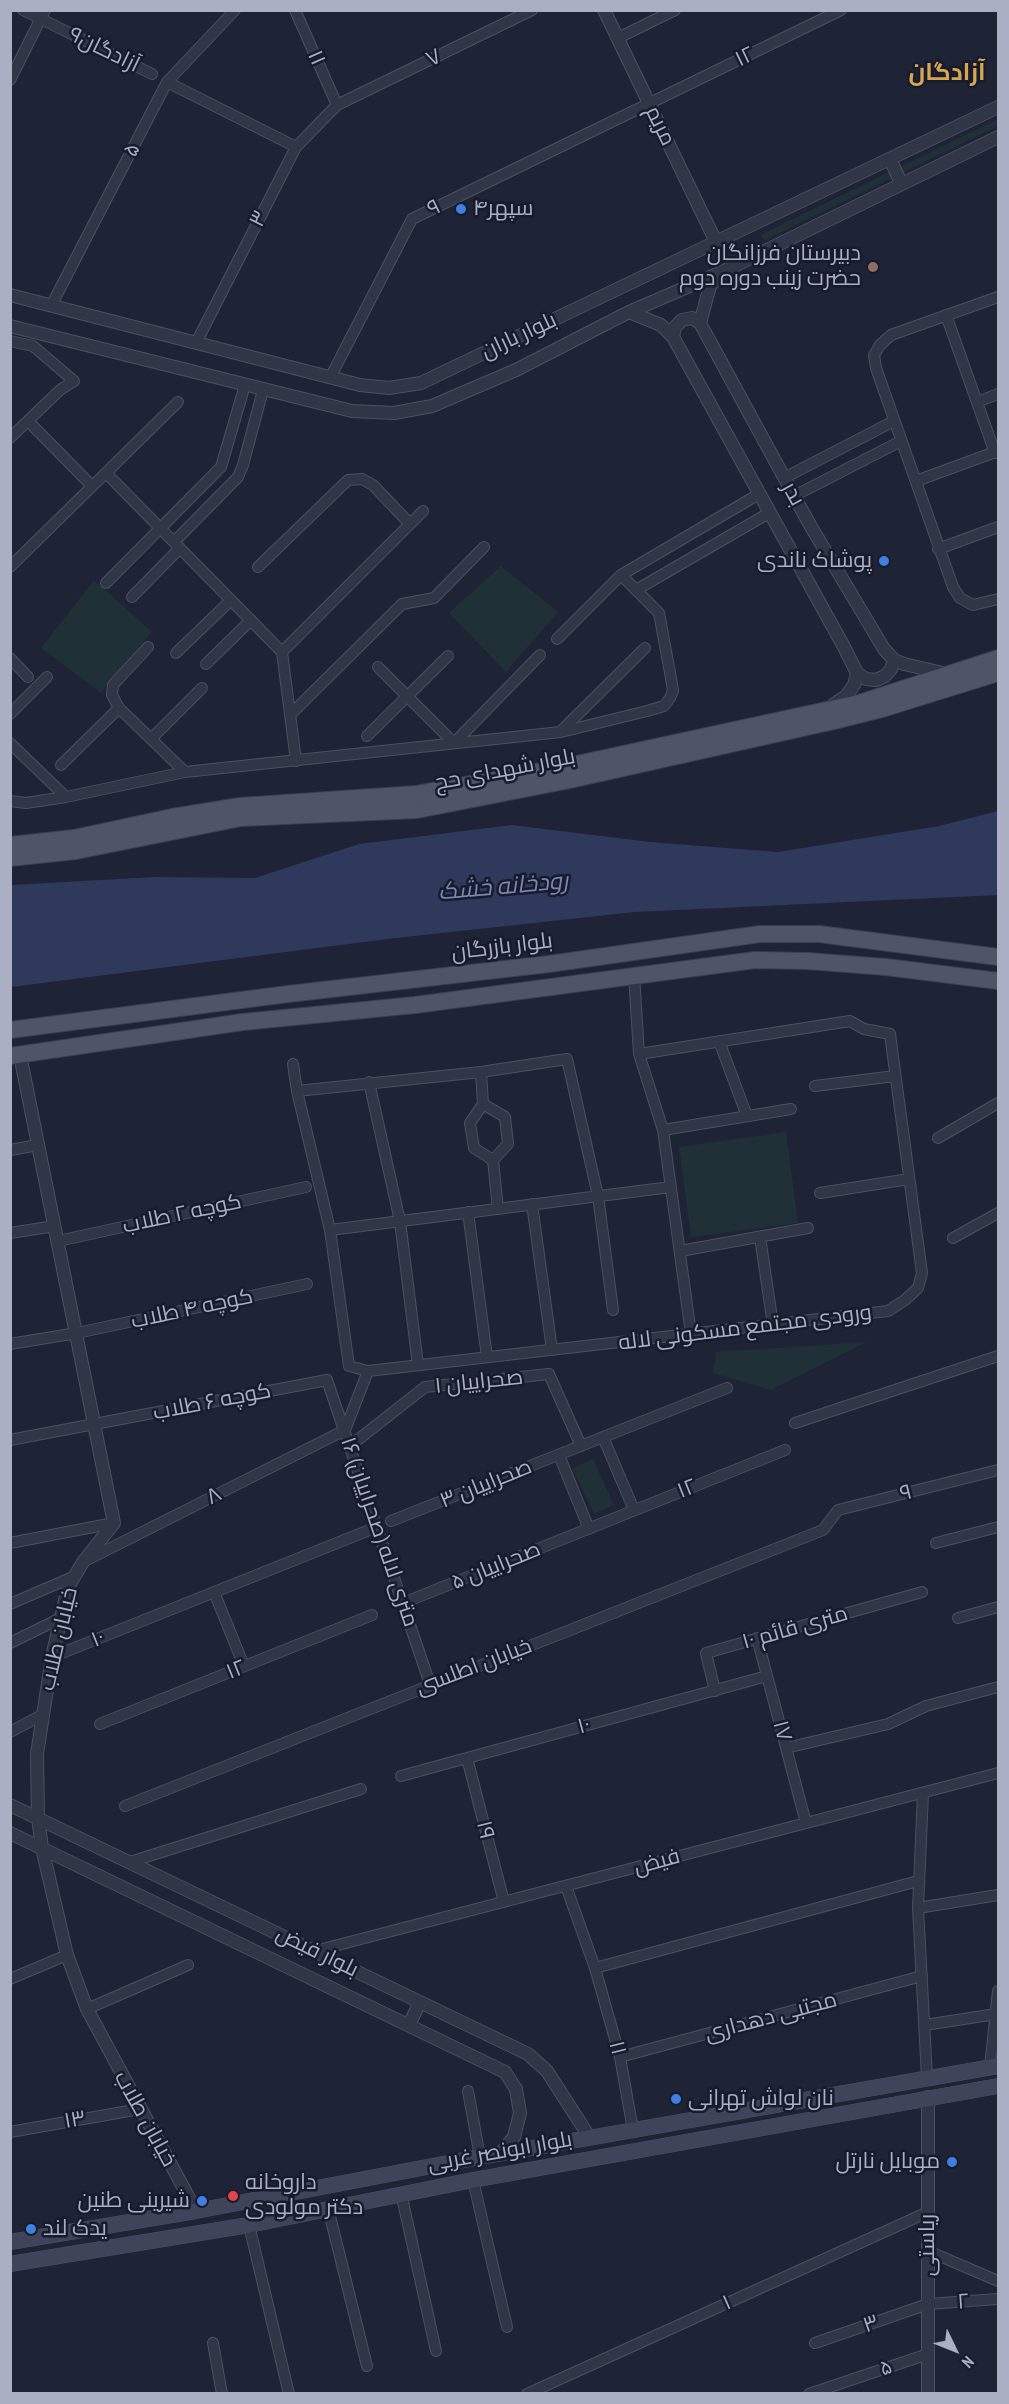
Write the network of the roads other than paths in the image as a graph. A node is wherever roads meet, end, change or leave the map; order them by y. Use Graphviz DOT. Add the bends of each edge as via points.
graph roads {
  1 [pos="23,10"];
  2 [pos="235,10"];
  3 [pos="295,10"];
  4 [pos="532,10"];
  5 [pos="604,10"];
  6 [pos="675,10"];
  7 [pos="841,10"];
  8 [pos="43,15"];
  9 [pos="618,38"];
  10 [pos="152,74"];
  11 [pos="10,80"];
  12 [pos="167,82"];
  13 [pos="649,103"];
  14 [pos="337,105"];
  15 [pos="999,107"];
  16 [pos="999,137"];
  17 [pos="296,147"];
  18 [pos="890,159"];
  19 [pos="901,183"];
  20 [pos="716,242"];
  21 [pos="722,272"];
  22 [pos="10,295"];
  23 [pos="999,297"];
  24 [pos="51,306"];
  25 [pos="629,312"];
  26 [pos="946,315"];
  27 [pos="700,323"];
  28 [pos="10,326"];
  29 [pos="674,337"];
  30 [pos="10,341"];
  31 [pos="196,343"];
  32 [pos="330,378"];
  33 [pos="245,385"];
  34 [pos="263,390"];
  35 [pos="999,394"];
  36 [pos="178,402"];
  37 [pos="977,402"];
  38 [pos="28,421"];
  39 [pos="894,421"];
  40 [pos="10,438"];
  41 [pos="901,441"];
  42 [pos="997,452"];
  43 [pos="830,455"];
  44 [pos="106,472"];
  45 [pos="837,473"];
  46 [pos="784,478"];
  47 [pos="916,481"];
  48 [pos="92,486"];
  49 [pos="759,494"];
  50 [pos="794,496"];
  51 [pos="736,508"];
  52 [pos="423,511"];
  53 [pos="769,513"];
  54 [pos="410,524"];
  55 [pos="746,526"];
  56 [pos="999,527"];
  57 [pos="161,528"];
  58 [pos="177,545"];
  59 [pos="484,547"];
  60 [pos="938,549"];
  61 [pos="10,567"];
  62 [pos="258,567"];
  63 [pos="621,575"];
  64 [pos="106,583"];
  65 [pos="636,590"];
  66 [pos="132,597"];
  67 [pos="999,599"];
  68 [pos="231,600"];
  69 [pos="251,620"];
  70 [pos="557,639"];
  71 [pos="148,647"];
  72 [pos="645,648"];
  73 [pos="282,652"];
  74 [pos="176,653"];
  75 [pos="540,655"];
  76 [pos="448,656"];
  77 [pos="10,658"];
  78 [pos="999,658"];
  79 [pos="894,660"];
  80 [pos="206,664"];
  81 [pos="378,667"];
  82 [pos="857,673"];
  83 [pos="999,673"];
  84 [pos="948,675"];
  85 [pos="28,677"];
  86 [pos="47,677"];
  87 [pos="202,688"];
  88 [pos="408,696"];
  89 [pos="118,708"];
  90 [pos="825,710"];
  91 [pos="10,714"];
  92 [pos="290,715"];
  93 [pos="561,732"];
  94 [pos="367,736"];
  95 [pos="151,739"];
  96 [pos="10,743"];
  97 [pos="454,743"];
  98 [pos="296,761"];
  99 [pos="61,765"];
  100 [pos="185,772"];
  101 [pos="66,797"];
  102 [pos="10,801"];
  103 [pos="10,845"];
  104 [pos="10,858"];
  105 [pos="999,957"];
  106 [pos="634,975"];
  107 [pos="419,980"];
  108 [pos="999,981"];
  109 [pos="415,1005"];
  110 [pos="10,1030"];
  111 [pos="719,1041"];
  112 [pos="639,1054"];
  113 [pos="15,1055"];
  114 [pos="293,1064"];
  115 [pos="481,1072"];
  116 [pos="895,1076"];
  117 [pos="369,1082"];
  118 [pos="815,1086"];
  119 [pos="297,1091"];
  120 [pos="483,1104"];
  121 [pos="997,1107"];
  122 [pos="791,1109"];
  123 [pos="747,1116"];
  124 [pos="663,1130"];
  125 [pos="938,1138"];
  126 [pos="38,1145"];
  127 [pos="10,1150"];
  128 [pos="493,1161"];
  129 [pos="909,1179"];
  130 [pos="306,1187"];
  131 [pos="671,1187"];
  132 [pos="820,1193"];
  133 [pos="598,1196"];
  134 [pos="532,1204"];
  135 [pos="498,1209"];
  136 [pos="468,1212"];
  137 [pos="999,1213"];
  138 [pos="400,1221"];
  139 [pos="55,1226"];
  140 [pos="808,1228"];
  141 [pos="330,1230"];
  142 [pos="10,1233"];
  143 [pos="760,1237"];
  144 [pos="953,1238"];
  145 [pos="58,1241"];
  146 [pos="680,1251"];
  147 [pos="307,1284"];
  148 [pos="613,1310"];
  149 [pos="773,1324"];
  150 [pos="77,1333"];
  151 [pos="692,1334"];
  152 [pos="10,1344"];
  153 [pos="552,1350"];
  154 [pos="999,1356"];
  155 [pos="487,1358"];
  156 [pos="418,1365"];
  157 [pos="368,1371"];
  158 [pos="327,1380"];
  159 [pos="727,1388"];
  160 [pos="795,1423"];
  161 [pos="96,1424"];
  162 [pos="345,1430"];
  163 [pos="603,1437"];
  164 [pos="10,1440"];
  165 [pos="350,1446"];
  166 [pos="581,1446"];
  167 [pos="785,1450"];
  168 [pos="559,1455"];
  169 [pos="999,1470"];
  170 [pos="634,1510"];
  171 [pos="391,1521"];
  172 [pos="114,1522"];
  173 [pos="377,1527"];
  174 [pos="999,1527"];
  175 [pos="589,1529"];
  176 [pos="824,1530"];
  177 [pos="10,1543"];
  178 [pos="936,1543"];
  179 [pos="83,1562"];
  180 [pos="75,1576"];
  181 [pos="214,1592"];
  182 [pos="922,1592"];
  183 [pos="403,1603"];
  184 [pos="10,1604"];
  185 [pos="999,1607"];
  186 [pos="372,1615"];
  187 [pos="61,1618"];
  188 [pos="958,1618"];
  189 [pos="757,1638"];
  190 [pos="10,1643"];
  191 [pos="52,1657"];
  192 [pos="244,1666"];
  193 [pos="767,1676"];
  194 [pos="430,1684"];
  195 [pos="999,1686"];
  196 [pos="715,1691"];
  197 [pos="42,1715"];
  198 [pos="100,1724"];
  199 [pos="10,1731"];
  200 [pos="786,1748"];
  201 [pos="467,1758"];
  202 [pos="999,1773"];
  203 [pos="401,1776"];
  204 [pos="362,1789"];
  205 [pos="923,1793"];
  206 [pos="10,1805"];
  207 [pos="125,1806"];
  208 [pos="38,1818"];
  209 [pos="806,1823"];
  210 [pos="10,1833"];
  211 [pos="42,1848"];
  212 [pos="130,1862"];
  213 [pos="918,1881"];
  214 [pos="566,1886"];
  215 [pos="999,1895"];
  216 [pos="504,1902"];
  217 [pos="918,1908"];
  218 [pos="315,1951"];
  219 [pos="67,1955"];
  220 [pos="188,1965"];
  221 [pos="596,1968"];
  222 [pos="922,1976"];
  223 [pos="10,1979"];
  224 [pos="999,1991"];
  225 [pos="420,2002"];
  226 [pos="87,2009"];
  227 [pos="996,2014"];
  228 [pos="409,2025"];
  229 [pos="925,2025"];
  230 [pos="620,2057"];
  231 [pos="994,2067"];
  232 [pos="927,2078"];
  233 [pos="999,2086"];
  234 [pos="468,2091"];
  235 [pos="928,2097"];
  236 [pos="140,2109"];
  237 [pos="633,2130"];
  238 [pos="10,2132"];
  239 [pos="590,2138"];
  240 [pos="500,2154"];
  241 [pos="480,2157"];
  242 [pos="473,2180"];
  243 [pos="401,2193"];
  244 [pos="328,2208"];
  245 [pos="196,2211"];
  246 [pos="928,2212"];
  247 [pos="249,2225"];
  248 [pos="10,2242"];
  249 [pos="928,2251"];
  250 [pos="10,2264"];
  251 [pos="999,2281"];
  252 [pos="999,2299"];
  253 [pos="928,2304"];
  254 [pos="507,2327"];
  255 [pos="213,2343"];
  256 [pos="815,2343"];
  257 [pos="436,2351"];
  258 [pos="928,2354"];
  259 [pos="367,2366"];
  260 [pos="222,2394"];
  261 [pos="290,2394"];
  262 [pos="527,2394"];
  263 [pos="809,2394"];
  264 [pos="928,2394"];
  1 -- 8 [label="street, آزادگان۹"];
  2 -- 12 [label="street, ۵"];
  3 -- 14 [label="street, ۱۱"];
  4 -- 14 [label="street, ۷"];
  5 -- 9 [label="street, مریم"];
  6 -- 9 [label="street"];
  7 -- 13 [label="street, ۱۲"];
  8 -- 10 [label="street, آزادگان۹"];
  8 -- 11 [label="street"];
  9 -- 13 [label="street, مریم"];
  12 -- 17 [label="street"];
  12 -- 24 [label="street, ۵"];
  13 -- 20 [label="street, مریم"];
  13 -- 32 [label="street, ۹" via="412,219"];
  14 -- 17 [label="street, ۳"];
  15 -- 18 [label="street, بلوار باران"];
  16 -- 19 [label="street, بلوار باران"];
  17 -- 31 [label="street, ۳"];
  18 -- 19 [label="street"];
  18 -- 20 [label="street, بلوار باران"];
  19 -- 21 [label="street, بلوار باران"];
  20 -- 32 [label="street, بلوار باران" via="421,383 389,388"];
  21 -- 25 [label="street, بلوار باران"];
  21 -- 27 [label="street" via="710,286"];
  22 -- 24 [label="street, بلوار باران"];
  23 -- 26 [label="street"];
  24 -- 31 [label="street, بلوار باران"];
  25 -- 29 [label="street, بدر" via="661,325"];
  25 -- 34 [label="street, بلوار باران" via="516,370 432,406 394,413 352,411"];
  26 -- 37 [label="street"];
  26 -- 39 [label="street" via="891,335 874,355"];
  27 -- 29 [label="street" via="692,318 682,320 675,327"];
  27 -- 46 [label="street, بدر"];
  28 -- 33 [label="street, بلوار باران"];
  29 -- 49 [label="street, بدر"];
  30 -- 38 [label="street" via="33,346 74,381"];
  31 -- 32 [label="street, بلوار باران"];
  33 -- 34 [label="street, بلوار باران"];
  33 -- 57 [label="street" via="221,467"];
  34 -- 58 [label="street" via="238,477"];
  35 -- 37 [label="street"];
  36 -- 44 [label="street"];
  37 -- 42 [label="street"];
  38 -- 40 [label="street"];
  38 -- 48 [label="street"];
  39 -- 41 [label="street"];
  39 -- 43 [label="street"];
  41 -- 45 [label="street"];
  41 -- 47 [label="street"];
  42 -- 47 [label="street"];
  43 -- 45 [label="street"];
  43 -- 46 [label="street"];
  44 -- 48 [label="street"];
  44 -- 57 [label="street"];
  45 -- 50 [label="street"];
  46 -- 50 [label="street, بدر"];
  47 -- 60 [label="street"];
  48 -- 61 [label="street"];
  49 -- 51 [label="street"];
  49 -- 53 [label="street, بدر"];
  50 -- 79 [label="street, بدر"];
  51 -- 55 [label="street"];
  51 -- 63 [label="street"];
  52 -- 54 [label="street"];
  53 -- 55 [label="street"];
  53 -- 82 [label="street, بدر"];
  54 -- 62 [label="street" via="373,486 362,479 348,480"];
  54 -- 73 [label="street"];
  55 -- 65 [label="street"];
  56 -- 60 [label="street"];
  57 -- 58 [label="street"];
  57 -- 64 [label="street"];
  58 -- 66 [label="street"];
  58 -- 68 [label="street"];
  59 -- 92 [label="street" via="434,598 402,604"];
  60 -- 67 [label="street" via="960,598 973,605"];
  63 -- 65 [label="street"];
  63 -- 70 [label="street"];
  65 -- 93 [label="street" via="659,613 673,691 670,698 664,706"];
  68 -- 69 [label="street"];
  68 -- 74 [label="street"];
  69 -- 73 [label="street"];
  69 -- 80 [label="street"];
  71 -- 89 [label="street" via="113,686"];
  72 -- 93 [label="street"];
  73 -- 92 [label="street"];
  75 -- 97 [label="street"];
  76 -- 88 [label="street"];
  77 -- 85 [label="street"];
  78 -- 84 [label="main road, بلوار شهدای حج"];
  79 -- 82 [label="street" via="885,676 876,680"];
  79 -- 84 [label="street"];
  81 -- 88 [label="street"];
  82 -- 90 [label="street" via="846,696"];
  83 -- 104 [label="main road, بلوار شهدای حج" via="834,721 417,810 241,818 76,851"];
  84 -- 90 [label="main road, بلوار شهدای حج"];
  86 -- 91 [label="street"];
  87 -- 95 [label="street"];
  88 -- 94 [label="street"];
  88 -- 97 [label="street"];
  89 -- 95 [label="street"];
  89 -- 99 [label="street"];
  90 -- 103 [label="main road, بلوار شهدای حج" via="563,767 416,794 240,806 74,838"];
  92 -- 98 [label="street"];
  93 -- 97 [label="street"];
  95 -- 100 [label="street"];
  96 -- 101 [label="street"];
  97 -- 98 [label="street"];
  98 -- 100 [label="street"];
  100 -- 101 [label="street"];
  101 -- 102 [label="street" via="26,803"];
  105 -- 107 [label="main road, بلوار بازرگان" via="819,934 760,934"];
  106 -- 108 [label="main road, بلوار بازرگان" via="754,960 808,961"];
  106 -- 109 [label="main road, بلوار بازرگان"];
  106 -- 112 [label="street"];
  107 -- 109 [label="main road"];
  107 -- 110 [label="main road, بلوار بازرگان"];
  109 -- 113 [label="main road, بلوار بازرگان" via="243,1022"];
  111 -- 112 [label="street, ورودی مجتمع مسکونی لاله"];
  111 -- 116 [label="street, ورودی مجتمع مسکونی لاله" via="850,1021 864,1029 890,1034"];
  111 -- 123 [label="street"];
  112 -- 124 [label="street"];
  113 -- 126 [label="street"];
  114 -- 119 [label="street"];
  115 -- 117 [label="street"];
  115 -- 120 [label="street"];
  115 -- 133 [label="street" via="567,1059"];
  116 -- 118 [label="street"];
  116 -- 129 [label="street, ورودی مجتمع مسکونی لاله"];
  117 -- 119 [label="street"];
  117 -- 138 [label="street"];
  119 -- 141 [label="street"];
  120 -- 128 [label="street" via="470,1123 474,1148"];
  120 -- 128 [label="street" via="505,1117 508,1144"];
  121 -- 125 [label="street"];
  122 -- 123 [label="street"];
  123 -- 124 [label="street"];
  124 -- 131 [label="street"];
  126 -- 127 [label="street"];
  126 -- 139 [label="street"];
  128 -- 135 [label="street"];
  129 -- 132 [label="street"];
  129 -- 149 [label="street, ورودی مجتمع مسکونی لاله" via="922,1273 918,1288 888,1311"];
  130 -- 145 [label="street, کوچه ۲ طلاب"];
  131 -- 133 [label="street"];
  131 -- 146 [label="street"];
  133 -- 134 [label="street"];
  133 -- 148 [label="street"];
  134 -- 135 [label="street"];
  134 -- 153 [label="street"];
  135 -- 136 [label="street"];
  136 -- 138 [label="street"];
  136 -- 155 [label="street"];
  137 -- 144 [label="street"];
  138 -- 141 [label="street"];
  138 -- 156 [label="street"];
  139 -- 142 [label="street"];
  139 -- 145 [label="street"];
  140 -- 143 [label="street"];
  141 -- 157 [label="street" via="349,1366"];
  143 -- 146 [label="street"];
  143 -- 149 [label="street"];
  145 -- 150 [label="street"];
  146 -- 151 [label="street"];
  147 -- 150 [label="street, کوچه ۴ طلاب"];
  149 -- 151 [label="street, ورودی مجتمع مسکونی لاله"];
  150 -- 152 [label="street, کوچه ۴ طلاب"];
  150 -- 161 [label="street"];
  151 -- 153 [label="street, ورودی مجتمع مسکونی لاله"];
  153 -- 155 [label="street, ورودی مجتمع مسکونی لاله"];
  154 -- 160 [label="street"];
  155 -- 156 [label="street, ورودی مجتمع مسکونی لاله"];
  156 -- 157 [label="street, ورودی مجتمع مسکونی لاله"];
  157 -- 162 [label="street"];
  158 -- 161 [label="street, کوچه ۶ طلاب"];
  158 -- 162 [label="street, ۱۶ متری لاله (صحراییان)"];
  159 -- 163 [label="street"];
  161 -- 164 [label="street, کوچه ۶ طلاب"];
  161 -- 172 [label="street"];
  162 -- 165 [label="street, ۱۶ متری لاله (صحراییان)"];
  162 -- 179 [label="street, ۸"];
  163 -- 166 [label="street"];
  163 -- 170 [label="street"];
  165 -- 166 [label="street, صحراییان ۱" via="425,1387 549,1374"];
  165 -- 173 [label="street, ۱۶ متری لاله (صحراییان)"];
  166 -- 168 [label="street, صحراییان ۳"];
  167 -- 170 [label="street, ۱۲"];
  168 -- 171 [label="street, صحراییان ۳"];
  168 -- 175 [label="street"];
  169 -- 176 [label="street, ۹" via="838,1510"];
  170 -- 175 [label="street, ۱۲"];
  172 -- 177 [label="street"];
  172 -- 179 [label="street, خیابان طلاب"];
  173 -- 181 [label="street, ۱۰"];
  173 -- 183 [label="street, ۱۶ متری لاله (صحراییان)"];
  174 -- 178 [label="street"];
  175 -- 183 [label="street, ۵ صحراییان"];
  176 -- 194 [label="street, خيابان اطلسى"];
  179 -- 180 [label="street, خیابان طلاب"];
  180 -- 184 [label="street"];
  180 -- 187 [label="street, خیابان طلاب" via="68,1587"];
  181 -- 191 [label="street, ۱۰"];
  181 -- 192 [label="street"];
  182 -- 189 [label="street, ۱۰ متری قائم"];
  183 -- 194 [label="street, ۱۶ متری لاله (صحراییان)"];
  185 -- 188 [label="street"];
  186 -- 192 [label="street, ۱۲"];
  187 -- 190 [label="street"];
  187 -- 191 [label="street, خیابان طلاب"];
  189 -- 193 [label="street, ۱۷"];
  189 -- 196 [label="street, ۱۰ متری قائم" via="706,1653"];
  191 -- 197 [label="street, خیابان طلاب"];
  192 -- 198 [label="street, ۱۲"];
  193 -- 196 [label="street, ۱۰"];
  193 -- 200 [label="street, ۱۷"];
  194 -- 207 [label="street, خيابان اطلسى"];
  195 -- 200 [label="street" via="926,1706 888,1724"];
  196 -- 201 [label="street, ۱۰"];
  197 -- 199 [label="street"];
  197 -- 208 [label="street, خیابان طلاب" via="37,1754"];
  200 -- 209 [label="street, ۱۷"];
  201 -- 203 [label="street, ۱۰"];
  201 -- 216 [label="street, ۱۹"];
  202 -- 205 [label="street, فیض"];
  204 -- 212 [label="street"];
  205 -- 209 [label="street, فیض"];
  205 -- 213 [label="street"];
  206 -- 208 [label="street, بلوار فیض"];
  208 -- 211 [label="street, خیابان طلاب"];
  208 -- 212 [label="street, بلوار فیض"];
  209 -- 214 [label="street, فیض"];
  210 -- 211 [label="street, بلوار فیض"];
  211 -- 219 [label="street, خیابان طلاب"];
  211 -- 228 [label="street, بلوار فیض"];
  212 -- 218 [label="street, بلوار فیض"];
  213 -- 217 [label="street"];
  213 -- 221 [label="street"];
  214 -- 216 [label="street, فیض"];
  214 -- 221 [label="street"];
  215 -- 217 [label="street"];
  216 -- 218 [label="street, فیض"];
  217 -- 222 [label="street"];
  218 -- 225 [label="street, بلوار فیض"];
  219 -- 223 [label="street"];
  219 -- 226 [label="street, خیابان طلاب"];
  220 -- 226 [label="street"];
  221 -- 230 [label="street, ۱۱"];
  222 -- 229 [label="street"];
  222 -- 230 [label="street, مجتبی دهداری"];
  224 -- 227 [label="street"];
  225 -- 228 [label="street"];
  225 -- 239 [label="street, بلوار فیض" via="528,2054 547,2071"];
  226 -- 236 [label="street, خیابان طلاب"];
  227 -- 229 [label="street"];
  227 -- 231 [label="street"];
  228 -- 240 [label="street, بلوار فیض" via="505,2072 516,2090 520,2113 513,2137"];
  229 -- 232 [label="street"];
  230 -- 237 [label="street, ۱۱"];
  231 -- 232 [label="main road, بلوار ابونصر غربی"];
  232 -- 237 [label="main road, بلوار ابونصر غربی"];
  233 -- 235 [label="main road, بلوار ابونصر غربی"];
  234 -- 241 [label="street"];
  235 -- 242 [label="main road, بلوار ابونصر غربی"];
  235 -- 246 [label="street, ریاستی"];
  236 -- 238 [label="street, ۱۳"];
  236 -- 245 [label="street, خیابان طلاب"];
  237 -- 239 [label="main road, بلوار ابونصر غربی"];
  239 -- 240 [label="main road, بلوار ابونصر غربی"];
  240 -- 241 [label="main road, بلوار ابونصر غربی"];
  241 -- 245 [label="main road, بلوار ابونصر غربی"];
  242 -- 243 [label="main road, بلوار ابونصر غربی"];
  242 -- 254 [label="street"];
  243 -- 244 [label="main road, بلوار ابونصر غربی"];
  243 -- 257 [label="street"];
  244 -- 247 [label="main road, بلوار ابونصر غربی"];
  244 -- 259 [label="street"];
  245 -- 248 [label="main road, بلوار ابونصر غربی"];
  246 -- 249 [label="street, ریاستی"];
  246 -- 262 [label="street, ۱"];
  247 -- 250 [label="main road, بلوار ابونصر غربی"];
  247 -- 261 [label="street"];
  249 -- 251 [label="street"];
  249 -- 253 [label="street, ریاستی"];
  252 -- 253 [label="street, ۲"];
  253 -- 256 [label="street, ۳"];
  253 -- 258 [label="street, ریاستی"];
  255 -- 260 [label="street"];
  258 -- 263 [label="street, ۵"];
  258 -- 264 [label="street, ریاستی"];
}
